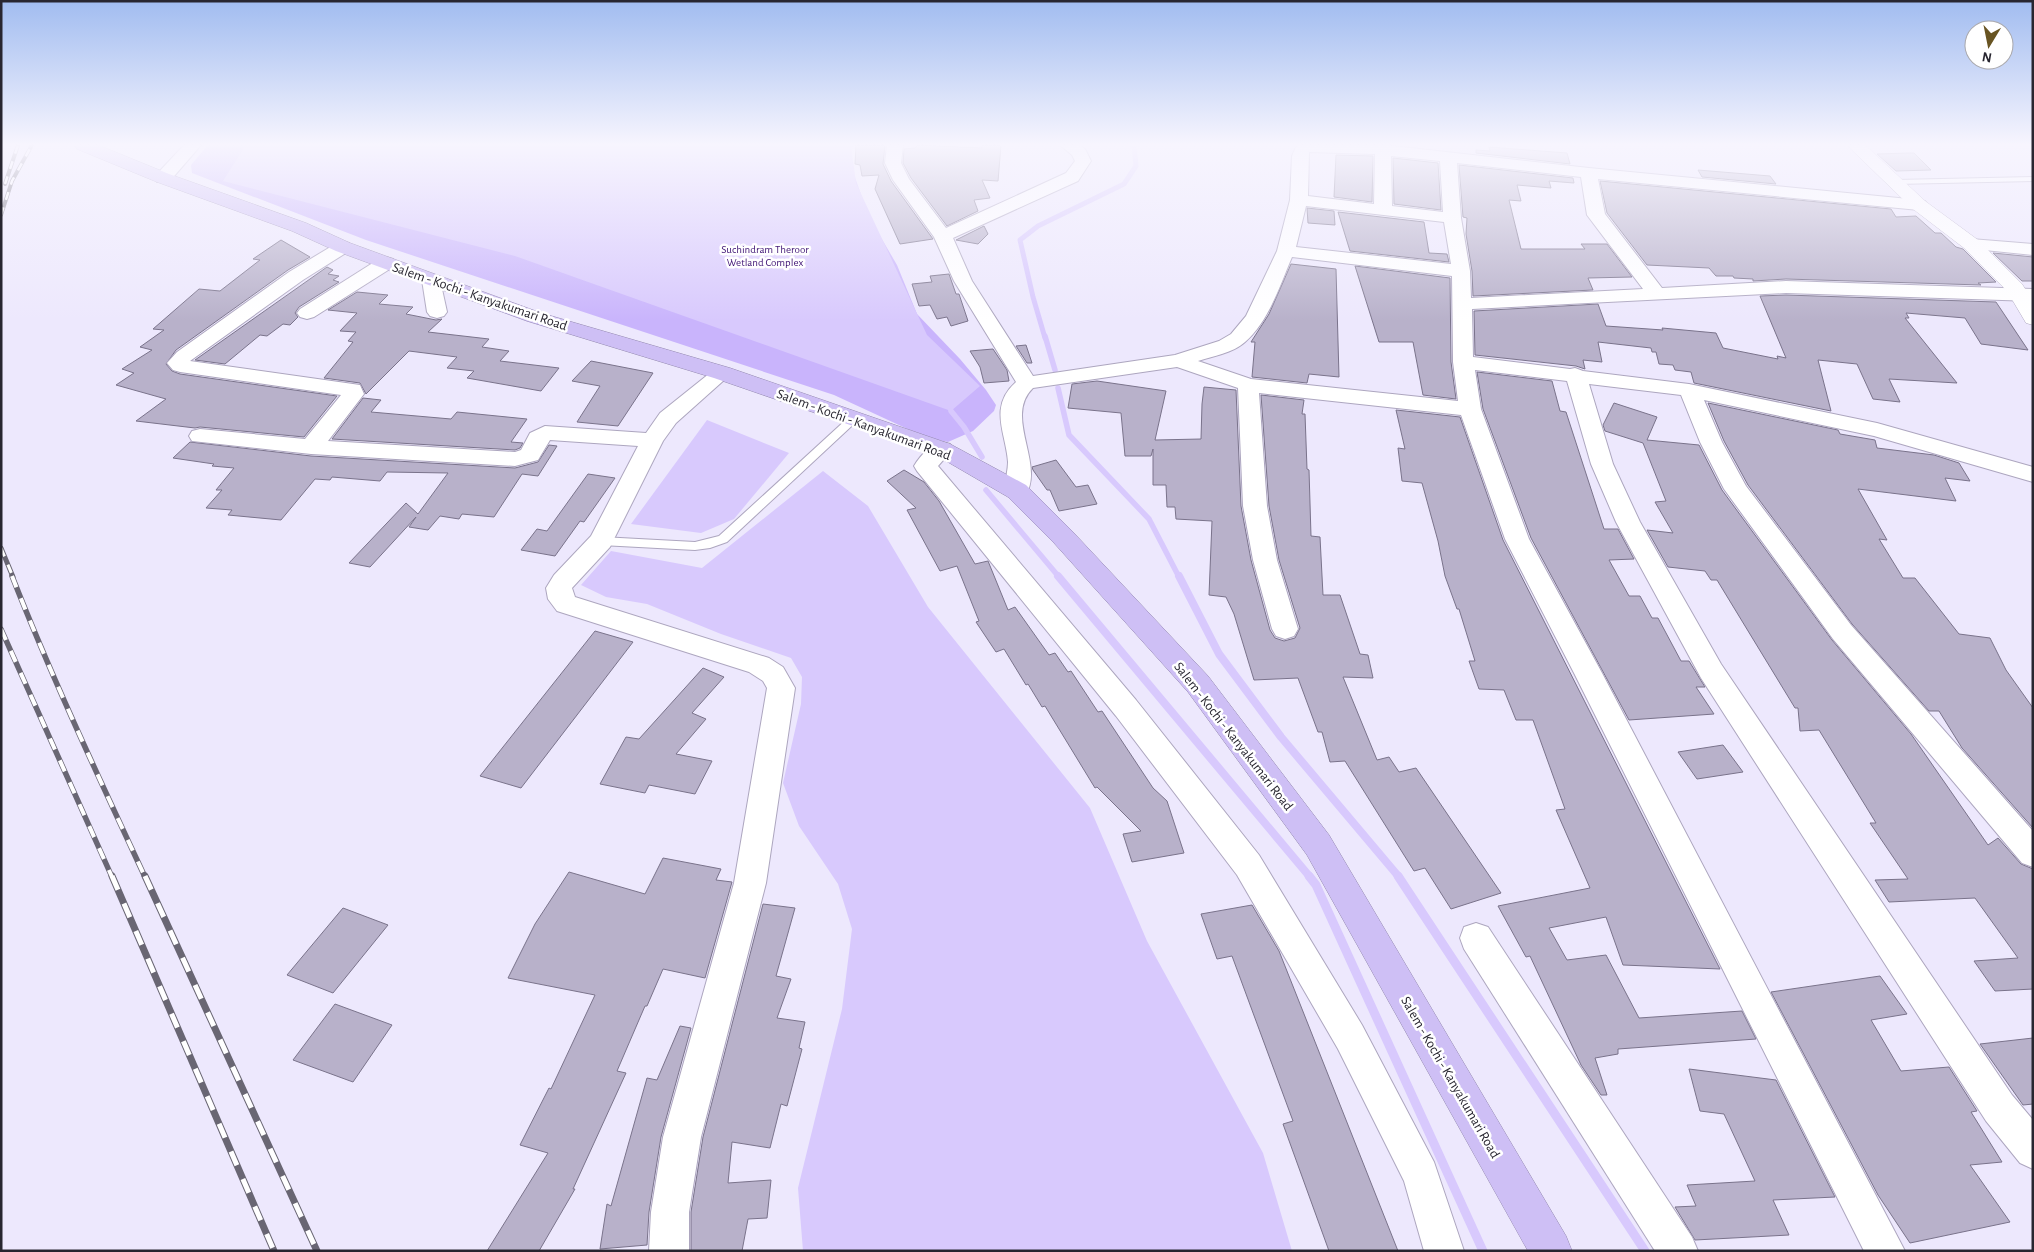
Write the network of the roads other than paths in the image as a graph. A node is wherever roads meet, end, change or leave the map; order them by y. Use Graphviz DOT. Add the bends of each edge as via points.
graph roads {
  1 [pos="235,203"];
  2 [pos="919,203"];
  3 [pos="1014,203"];
  4 [pos="1298,203"];
  5 [pos="1325,203"];
  6 [pos="1383,203"];
  7 [pos="1451,203"];
  8 [pos="1594,203"];
  9 [pos="1903,203"];
  10 [pos="1919,205"];
  11 [pos="1383,211"];
  12 [pos="1452,218"];
  13 [pos="943,236"];
  14 [pos="1971,244"];
  15 [pos="343,246"];
  16 [pos="2033,250"];
  17 [pos="1286,251"];
  18 [pos="386,263"];
  19 [pos="1461,271"];
  20 [pos="431,280"];
  21 [pos="1657,294"];
  22 [pos="2026,295"];
  23 [pos="1462,304"];
  24 [pos="437,312"];
  25 [pos="307,313"];
  26 [pos="2033,319"];
  27 [pos="1178,361"];
  28 [pos="1463,362"];
  29 [pos="722,373"];
  30 [pos="1575,374"];
  31 [pos="1027,383"];
  32 [pos="1248,385"];
  33 [pos="1689,390"];
  34 [pos="1470,409"];
  35 [pos="853,419"];
  36 [pos="200,436"];
  37 [pos="652,440"];
  38 [pos="311,446"];
  39 [pos="942,449"];
  40 [pos="2033,475"];
  41 [pos="1017,492"];
  42 [pos="601,541"];
  43 [pos="1285,629"];
  44 [pos="2033,853"];
  45 [pos="1476,938"];
  46 [pos="2033,1150"];
  47 [pos="669,1251"];
  48 [pos="1444,1251"];
  49 [pos="1550,1251"];
  50 [pos="1678,1251"];
  51 [pos="1885,1251"];
  1 -- 15 [label="highway, Salem - Kochi - Kanyakumari Road"];
  2 -- 13 [label="street"];
  3 -- 13 [label="street"];
  4 -- 17 [label="street"];
  5 -- 11 [label="street"];
  6 -- 11 [label="street"];
  7 -- 12 [label="street"];
  8 -- 21 [label="street" via="1596,215"];
  9 -- 10 [label="street"];
  10 -- 14 [label="street"];
  11 -- 12 [label="street"];
  12 -- 19 [label="street"];
  13 -- 31 [label="street" via="963,281"];
  14 -- 16 [label="street"];
  14 -- 22 [label="street"];
  15 -- 18 [label="highway, Salem - Kochi - Kanyakumari Road"];
  15 -- 38 [label="street" via="296,276 177,363 180,366 352,390 353,394"];
  17 -- 19 [label="street"];
  17 -- 27 [label="street" via="1255,318 1238,338"];
  18 -- 20 [label="highway, Salem - Kochi - Kanyakumari Road"];
  18 -- 25 [label="street"];
  19 -- 23 [label="street"];
  20 -- 24 [label="street"];
  20 -- 29 [label="highway, Salem - Kochi - Kanyakumari Road" via="534,317"];
  21 -- 22 [label="street" via="1786,288"];
  21 -- 23 [label="street"];
  22 -- 26 [label="street"];
  23 -- 28 [label="street"];
  27 -- 31 [label="street"];
  27 -- 32 [label="street"];
  28 -- 30 [label="street"];
  28 -- 34 [label="street"];
  29 -- 35 [label="highway, Salem - Kochi - Kanyakumari Road"];
  29 -- 37 [label="street" via="677,409"];
  30 -- 33 [label="street"];
  30 -- 46 [label="street" via="1602,464 1628,522 1711,671 1999,1108"];
  31 -- 41 [label="street" via="1016,393 1010,420 1019,462"];
  32 -- 34 [label="street"];
  32 -- 43 [label="street" via="1255,506 1265,560"];
  33 -- 40 [label="street" via="1877,430"];
  33 -- 44 [label="street" via="1736,489 1842,632"];
  34 -- 51 [label="street" via="1517,539"];
  35 -- 39 [label="highway, Salem - Kochi - Kanyakumari Road"];
  35 -- 42 [label="lane" via="723,539 695,546"];
  36 -- 38 [label="street"];
  37 -- 38 [label="street" via="545,433 538,438 530,455 515,459"];
  37 -- 42 [label="street"];
  39 -- 41 [label="highway, Salem - Kochi - Kanyakumari Road"];
  39 -- 48 [label="street" via="925,466 1126,708 1248,866 1350,1037 1421,1176"];
  41 -- 49 [label="highway, Salem - Kochi - Kanyakumari Road" via="1063,537 1198,684 1318,845"];
  42 -- 47 [label="street" via="559,588 561,599 566,604 759,665 773,674 781,688 750,883 682,1137 670,1212"];
  45 -- 50 [label="street"];
}
